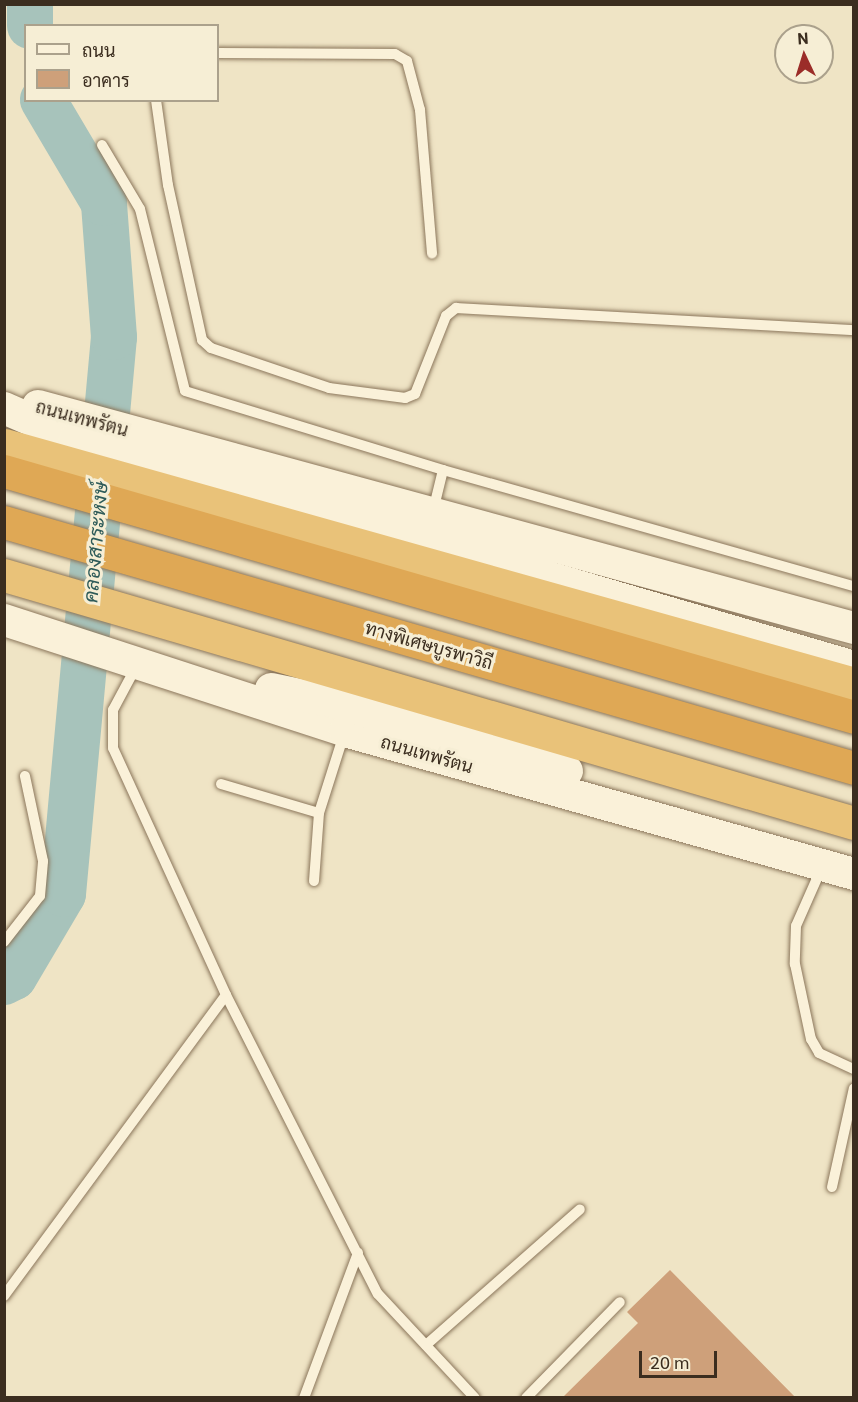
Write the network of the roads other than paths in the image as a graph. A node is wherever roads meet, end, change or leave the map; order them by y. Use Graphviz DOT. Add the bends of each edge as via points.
graph roads {
  1 [pos="219,53"];
  2 [pos="156,102"];
  3 [pos="102,145"];
  4 [pos="432,253"];
  5 [pos="854,330"];
  6 [pos="4,398"];
  7 [pos="4,408"];
  8 [pos="78,441"];
  9 [pos="4,446"];
  10 [pos="127,455"];
  11 [pos="443,470"];
  12 [pos="4,471"];
  13 [pos="432,511"];
  14 [pos="4,522"];
  15 [pos="4,575"];
  16 [pos="854,586"];
  17 [pos="4,620"];
  18 [pos="854,628"];
  19 [pos="122,658"];
  20 [pos="854,667"];
  21 [pos="854,684"];
  22 [pos="854,717"];
  23 [pos="345,731"];
  24 [pos="854,768"];
  25 [pos="25,776"];
  26 [pos="221,784"];
  27 [pos="320,813"];
  28 [pos="854,823"];
  29 [pos="854,856"];
  30 [pos="823,865"];
  31 [pos="854,874"];
  32 [pos="314,881"];
  33 [pos="4,942"];
  34 [pos="226,994"];
  35 [pos="854,1069"];
  36 [pos="854,1088"];
  37 [pos="832,1187"];
  38 [pos="580,1209"];
  39 [pos="358,1253"];
  40 [pos="4,1296"];
  41 [pos="620,1302"];
  42 [pos="426,1345"];
  43 [pos="304,1398"];
  44 [pos="475,1398"];
  45 [pos="526,1398"];
  1 -- 4 [label="lane" via="395,54 407,61 420,110"];
  2 -- 5 [label="lane" via="168,185 202,340 211,348 329,388 405,398 415,394 446,316 456,308"];
  3 -- 11 [label="lane" via="140,209 185,391"];
  6 -- 8 [label="main road, ถนนเทพรัตน"];
  7 -- 8 [label="main road"];
  8 -- 9 [label="highway, ถนนเทพรัตน"];
  8 -- 10 [label="highway, ถนนเทพรัตน"];
  8 -- 10 [label="main road, ถนนเทพรัตน"];
  10 -- 13 [label="main road, ถนนเทพรัตน"];
  10 -- 20 [label="main road"];
  10 -- 21 [label="highway, ถนนเทพรัตน"];
  11 -- 13 [label="lane"];
  11 -- 16 [label="lane"];
  12 -- 22 [label="highway"];
  13 -- 18 [label="main road, ถนนเทพรัตน"];
  14 -- 24 [label="highway, ทางพิเศษบูรพาวิถี"];
  15 -- 28 [label="highway"];
  17 -- 19 [label="main road, ถนนเทพรัตน"];
  19 -- 23 [label="main road, ถนนเทพรัตน"];
  19 -- 29 [label="main road" via="334,702"];
  19 -- 34 [label="lane" via="112,710 114,748"];
  23 -- 27 [label="lane"];
  23 -- 30 [label="main road, ถนนเทพรัตน"];
  25 -- 33 [label="lane" via="43,861 40,896"];
  26 -- 27 [label="lane"];
  27 -- 32 [label="lane"];
  30 -- 31 [label="main road, ถนนเทพรัตน"];
  30 -- 35 [label="lane" via="796,926 795,964 811,1039 819,1053"];
  34 -- 39 [label="lane"];
  34 -- 40 [label="lane"];
  36 -- 37 [label="lane"];
  38 -- 42 [label="lane"];
  39 -- 42 [label="lane" via="378,1294"];
  39 -- 43 [label="lane"];
  41 -- 45 [label="lane"];
  42 -- 44 [label="lane"];
}
